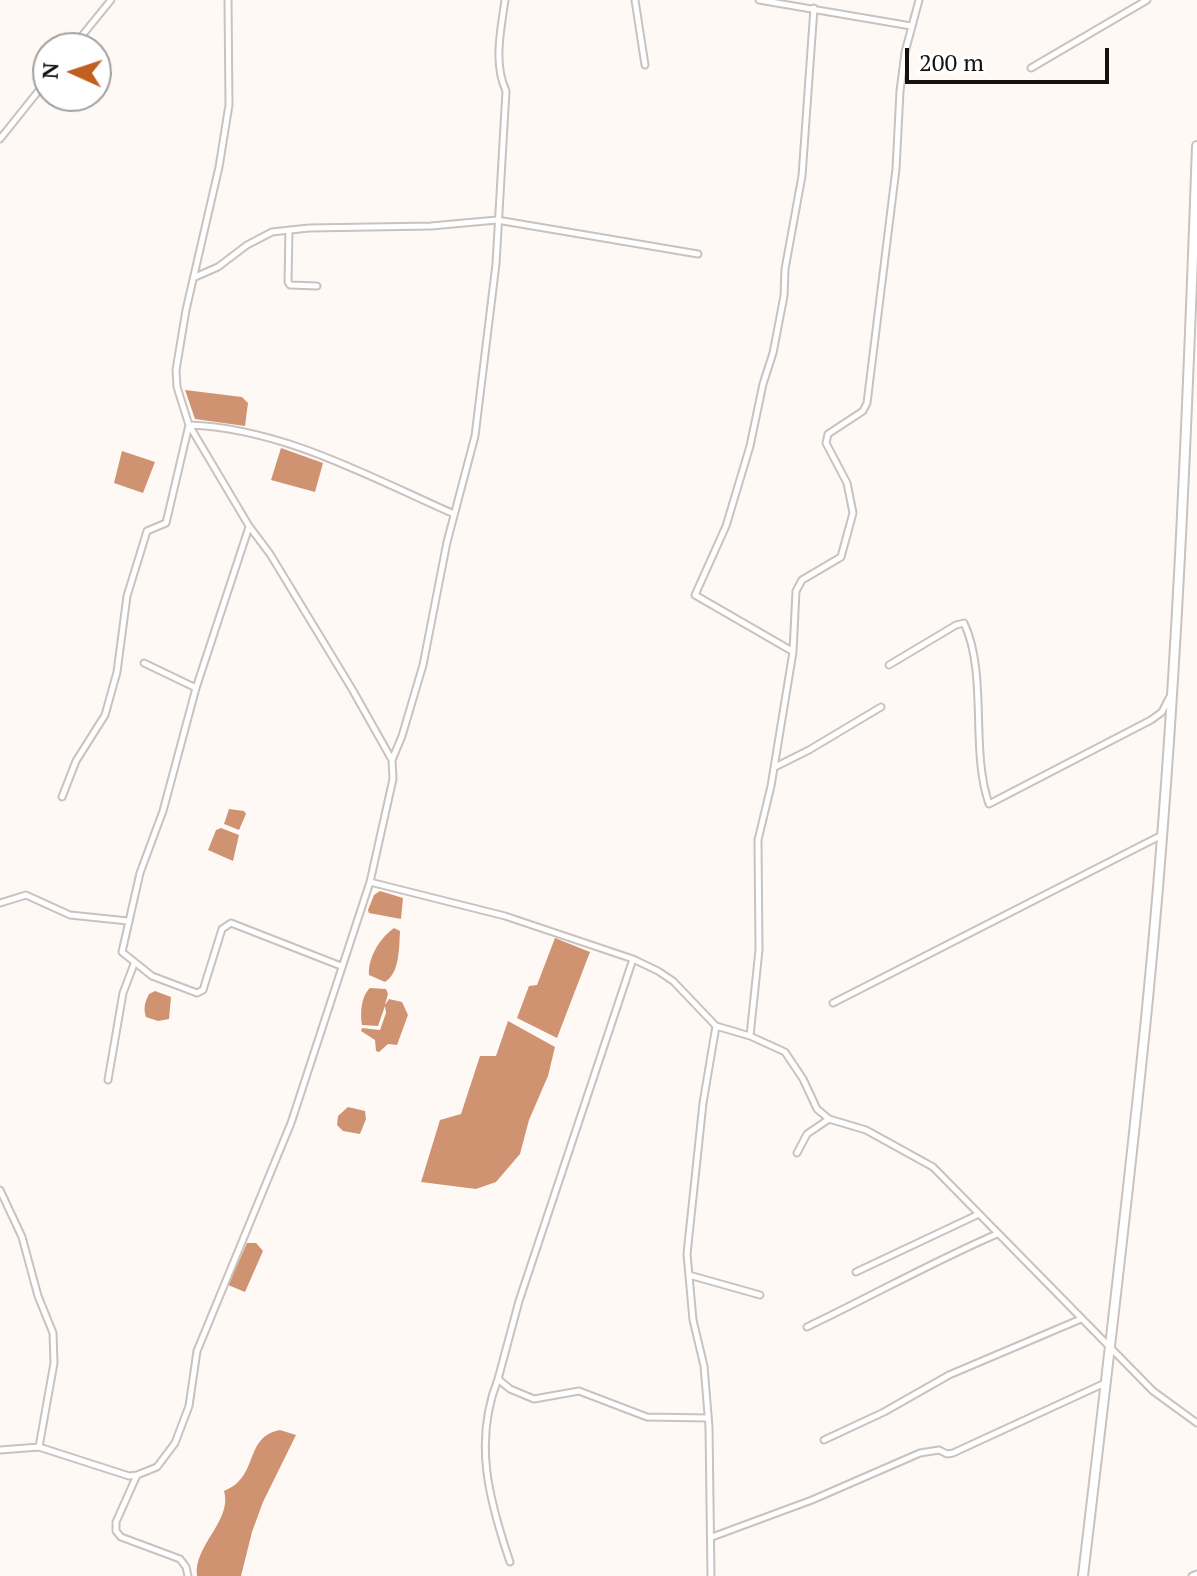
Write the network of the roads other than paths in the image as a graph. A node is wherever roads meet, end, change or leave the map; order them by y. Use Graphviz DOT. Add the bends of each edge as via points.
graph roads {
  1 [pos="111,0"];
  2 [pos="228,0"];
  3 [pos="505,0"];
  4 [pos="635,0"];
  5 [pos="759,0"];
  6 [pos="919,0"];
  7 [pos="1147,0"];
  8 [pos="814,8"];
  9 [pos="911,26"];
  10 [pos="85,32"];
  11 [pos="645,65"];
  12 [pos="1031,68"];
  13 [pos="32,99"];
  14 [pos="0,139"];
  15 [pos="1197,146"];
  16 [pos="497,220"];
  17 [pos="289,230"];
  18 [pos="698,254"];
  19 [pos="194,278"];
  20 [pos="317,286"];
  21 [pos="189,425"];
  22 [pos="454,514"];
  23 [pos="249,526"];
  24 [pos="793,652"];
  25 [pos="144,663"];
  26 [pos="889,665"];
  27 [pos="196,688"];
  28 [pos="1171,694"];
  29 [pos="881,707"];
  30 [pos="392,760"];
  31 [pos="774,767"];
  32 [pos="62,797"];
  33 [pos="1162,835"];
  34 [pos="370,882"];
  35 [pos="0,903"];
  36 [pos="128,921"];
  37 [pos="633,959"];
  38 [pos="134,964"];
  39 [pos="341,966"];
  40 [pos="833,1003"];
  41 [pos="716,1026"];
  42 [pos="750,1036"];
  43 [pos="108,1080"];
  44 [pos="829,1119"];
  45 [pos="797,1153"];
  46 [pos="0,1192"];
  47 [pos="979,1214"];
  48 [pos="997,1234"];
  49 [pos="856,1272"];
  50 [pos="689,1275"];
  51 [pos="760,1295"];
  52 [pos="1081,1319"];
  53 [pos="807,1327"];
  54 [pos="1109,1344"];
  55 [pos="498,1379"];
  56 [pos="1106,1383"];
  57 [pos="707,1418"];
  58 [pos="1197,1423"];
  59 [pos="824,1440"];
  60 [pos="39,1447"];
  61 [pos="0,1450"];
  62 [pos="137,1475"];
  63 [pos="712,1537"];
  64 [pos="510,1562"];
  65 [pos="188,1576"];
  66 [pos="711,1576"];
  67 [pos="1083,1576"];
  1 -- 10 [label="street"];
  2 -- 19 [label="street" via="229,105"];
  3 -- 16 [label="street" via="499,77 506,91"];
  4 -- 11 [label="street"];
  5 -- 8 [label="street"];
  6 -- 9 [label="street"];
  7 -- 12 [label="street"];
  8 -- 9 [label="street"];
  8 -- 24 [label="street" via="802,176 773,353 726,526 695,595"];
  9 -- 24 [label="street" via="867,403 826,439 847,483 853,513 841,557 798,584"];
  13 -- 14 [label="street"];
  15 -- 28 [label="main road"];
  16 -- 17 [label="street"];
  16 -- 18 [label="street"];
  16 -- 22 [label="street" via="475,436"];
  17 -- 19 [label="street" via="272,232"];
  17 -- 20 [label="street" via="288,282"];
  19 -- 21 [label="street" via="176,370"];
  21 -- 22 [label="street" via="224,426 277,440"];
  21 -- 23 [label="street"];
  21 -- 32 [label="street" via="166,523 147,531 133,572 105,715 76,761"];
  22 -- 30 [label="street" via="423,665"];
  23 -- 27 [label="street"];
  23 -- 30 [label="street"];
  24 -- 31 [label="street"];
  25 -- 27 [label="street"];
  26 -- 28 [label="street" via="964,623 974,664 989,804 1151,720"];
  27 -- 36 [label="street"];
  28 -- 33 [label="main road"];
  29 -- 31 [label="street"];
  30 -- 34 [label="street" via="393,779"];
  31 -- 42 [label="street" via="758,840 759,950"];
  33 -- 40 [label="street"];
  33 -- 54 [label="main road"];
  34 -- 37 [label="street" via="505,916"];
  34 -- 39 [label="street"];
  35 -- 36 [label="street" via="26,895 70,915"];
  36 -- 38 [label="street" via="121,947"];
  37 -- 41 [label="street" via="673,981"];
  37 -- 55 [label="street"];
  38 -- 39 [label="street" via="197,993 203,990 222,929 231,923"];
  38 -- 43 [label="street" via="123,993"];
  39 -- 62 [label="street" via="291,1123 197,1351 189,1406 175,1443 157,1467"];
  41 -- 42 [label="street"];
  41 -- 50 [label="street" via="689,1219"];
  42 -- 44 [label="street" via="785,1052 817,1109"];
  44 -- 45 [label="street" via="807,1134"];
  44 -- 47 [label="street" via="866,1130 933,1167"];
  46 -- 60 [label="street" via="22,1237 53,1333 54,1363"];
  47 -- 48 [label="street"];
  47 -- 49 [label="street"];
  48 -- 52 [label="street"];
  48 -- 53 [label="street"];
  50 -- 51 [label="street"];
  50 -- 57 [label="street"];
  52 -- 54 [label="street"];
  52 -- 59 [label="street" via="949,1375"];
  54 -- 56 [label="main road"];
  54 -- 58 [label="street" via="1153,1391"];
  55 -- 57 [label="street" via="534,1399 579,1391 647,1417"];
  55 -- 64 [label="street" via="484,1460"];
  56 -- 63 [label="street" via="953,1453 920,1453"];
  56 -- 67 [label="main road"];
  57 -- 63 [label="street"];
  60 -- 61 [label="street"];
  60 -- 62 [label="street"];
  62 -- 65 [label="street" via="116,1531 180,1559"];
  63 -- 66 [label="street"];
}
